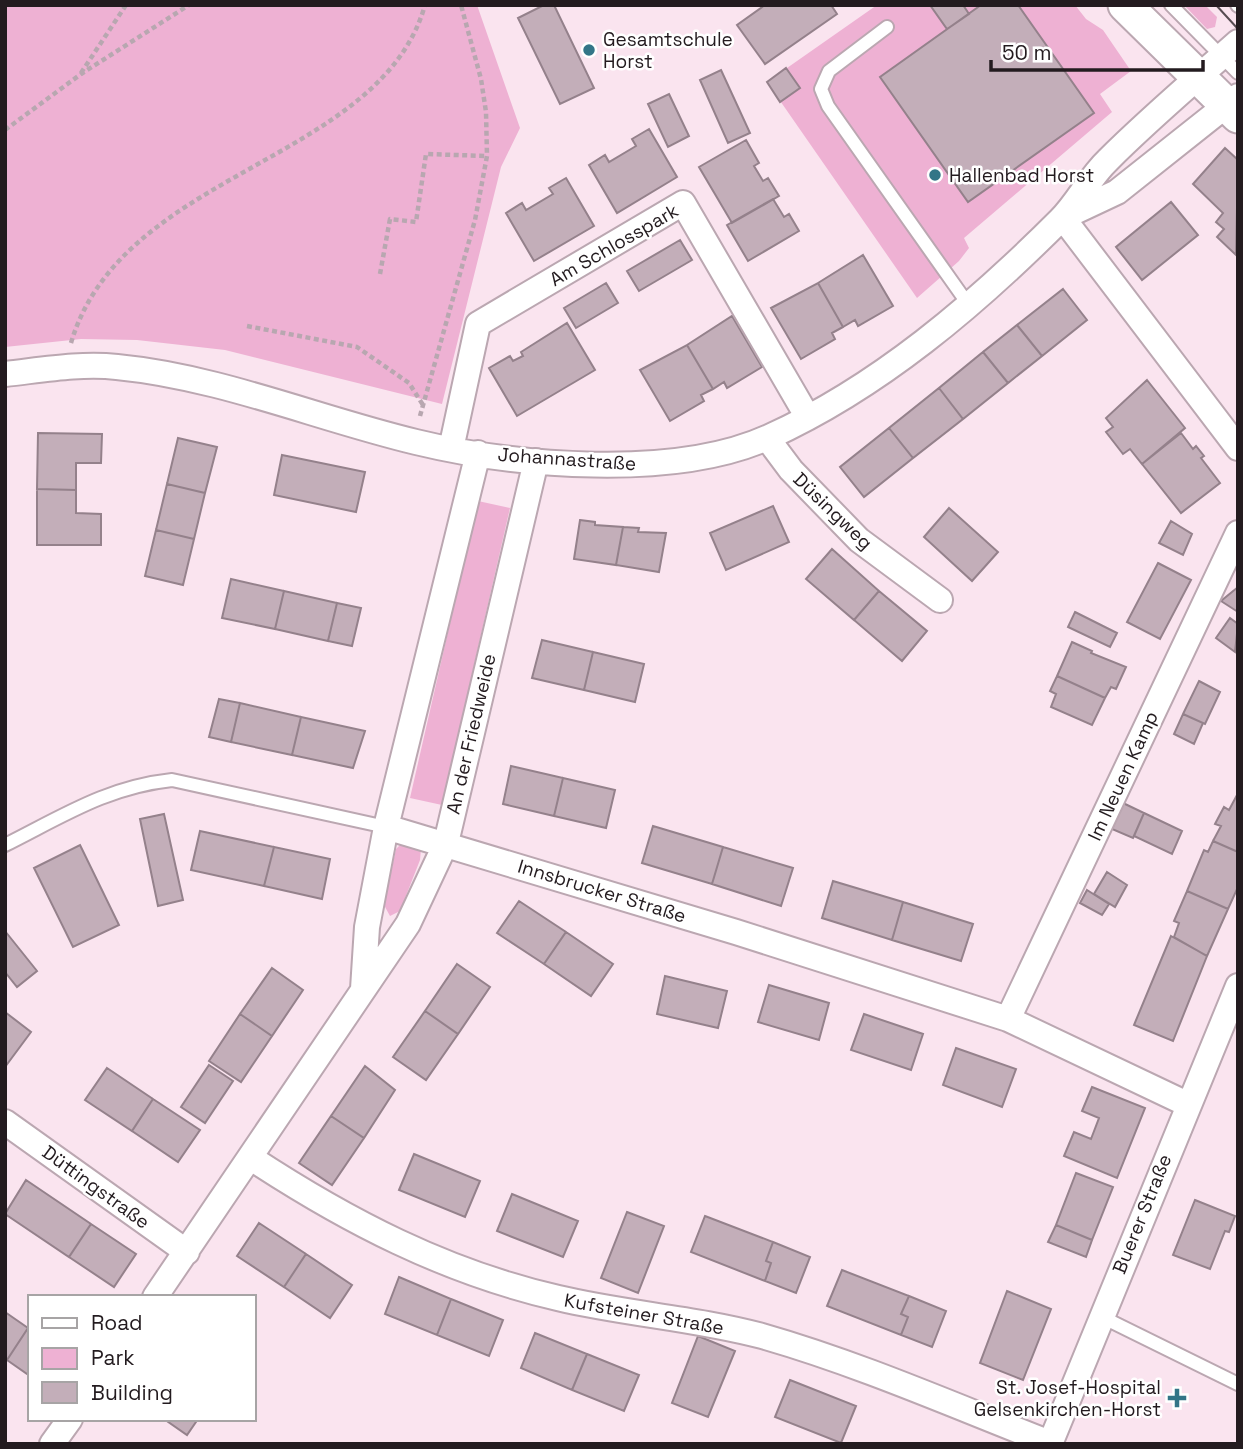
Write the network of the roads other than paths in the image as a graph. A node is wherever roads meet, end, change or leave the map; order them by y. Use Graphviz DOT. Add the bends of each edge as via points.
graph roads {
  1 [pos="1125,5"];
  2 [pos="1171,5"];
  3 [pos="887,27"];
  4 [pos="1224,62"];
  5 [pos="1234,106"];
  6 [pos="1063,218"];
  7 [pos="968,304"];
  8 [pos="5,374"];
  9 [pos="807,416"];
  10 [pos="767,439"];
  11 [pos="1238,448"];
  12 [pos="451,449"];
  13 [pos="478,453"];
  14 [pos="536,461"];
  15 [pos="1238,533"];
  16 [pos="940,600"];
  17 [pos="386,827"];
  18 [pos="446,843"];
  19 [pos="5,845"];
  20 [pos="1238,986"];
  21 [pos="363,990"];
  22 [pos="1008,1019"];
  23 [pos="1187,1104"];
  24 [pos="5,1122"];
  25 [pos="251,1158"];
  26 [pos="187,1252"];
  27 [pos="156,1295"];
  28 [pos="1100,1316"];
  29 [pos="1238,1384"];
  30 [pos="68,1421"];
  31 [pos="1050,1443"];
  32 [pos="52,1444"];
  1 -- 4 [label="main road"];
  2 -- 4 [label="lane"];
  3 -- 7 [label="lane" via="830,71 821,89 828,106"];
  4 -- 5 [label="main road"];
  4 -- 6 [label="street, Johannastraße" via="1105,162"];
  5 -- 6 [label="street, Johannastraße" via="1117,192"];
  6 -- 7 [label="street, Johannastraße"];
  6 -- 11 [label="street"];
  7 -- 9 [label="street, Johannastraße" via="897,363"];
  8 -- 12 [label="street, Johannastraße" via="114,366 188,378"];
  9 -- 10 [label="street, Johannastraße"];
  9 -- 12 [label="street, Am Schlosspark" via="682,203 478,324"];
  10 -- 14 [label="street, Johannastraße" via="702,457 642,464"];
  10 -- 16 [label="street, Düsingweg" via="859,540"];
  12 -- 13 [label="street, Johannastraße"];
  13 -- 14 [label="street, Johannastraße"];
  13 -- 17 [label="street"];
  14 -- 18 [label="street, An der Friedweide"];
  15 -- 22 [label="street, Im Neuen Kamp"];
  17 -- 18 [label="street, Innsbrucker Straße"];
  17 -- 19 [label="lane, Innsbrucker Straße" via="172,780 110,792"];
  17 -- 21 [label="street" via="367,927"];
  18 -- 21 [label="street, An der Friedweide" via="408,924"];
  18 -- 22 [label="street, Innsbrucker Straße"];
  20 -- 23 [label="street, Buerer Straße"];
  21 -- 25 [label="street, An der Friedweide"];
  22 -- 23 [label="street, Innsbrucker Straße"];
  23 -- 28 [label="street, Buerer Straße"];
  24 -- 26 [label="street, Düttingstraße"];
  25 -- 26 [label="street, An der Friedweide"];
  25 -- 31 [label="street, Kufsteiner Straße" via="334,1211 453,1268 561,1299 761,1336"];
  26 -- 27 [label="street, An der Friedweide"];
  28 -- 29 [label="lane"];
  28 -- 31 [label="street, Buerer Straße"];
  30 -- 32 [label="street"];
}
